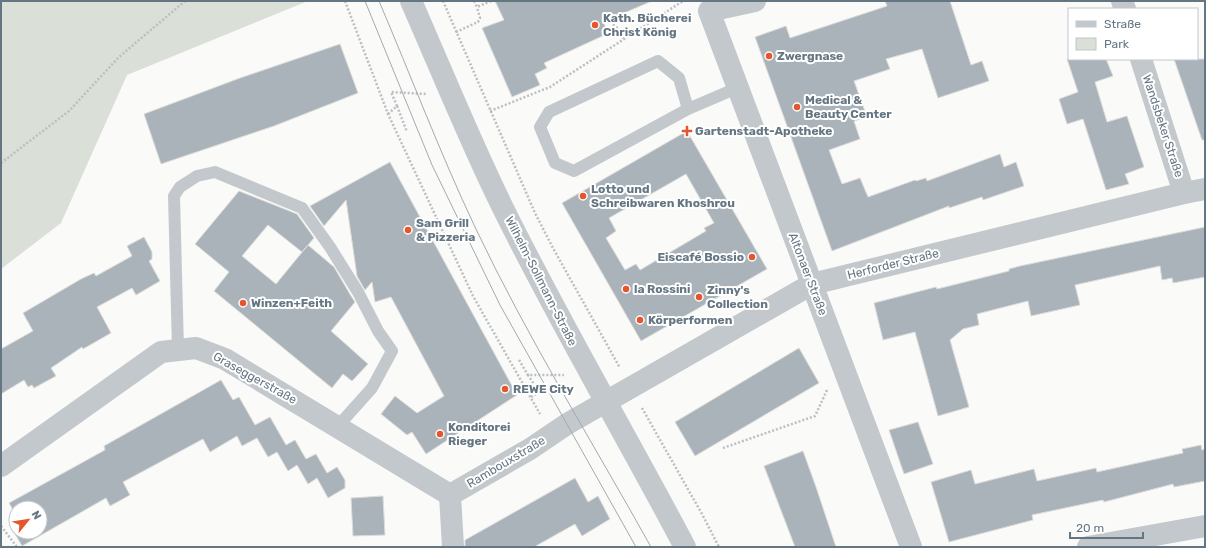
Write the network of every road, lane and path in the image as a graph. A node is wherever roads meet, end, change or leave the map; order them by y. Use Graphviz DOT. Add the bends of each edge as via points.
graph roads {
  1 [pos="185,1"];
  2 [pos="345,1"];
  3 [pos="443,1"];
  4 [pos="474,1"];
  5 [pos="491,1"];
  6 [pos="683,1"];
  7 [pos="755,1"];
  8 [pos="413,4"];
  9 [pos="707,6"];
  10 [pos="477,7"];
  11 [pos="607,19"];
  12 [pos="456,32"];
  13 [pos="624,39"];
  14 [pos="1141,60"];
  15 [pos="737,88"];
  16 [pos="429,94"];
  17 [pos="397,106"];
  18 [pos="688,109"];
  19 [pos="490,111"];
  20 [pos="388,114"];
  21 [pos="407,132"];
  22 [pos="1,163"];
  23 [pos="1195,191"];
  24 [pos="812,284"];
  25 [pos="600,333"];
  26 [pos="575,348"];
  27 [pos="178,349"];
  28 [pos="519,360"];
  29 [pos="841,361"];
  30 [pos="561,370"];
  31 [pos="528,375"];
  32 [pos="631,389"];
  33 [pos="530,397"];
  34 [pos="606,403"];
  35 [pos="338,426"];
  36 [pos="552,434"];
  37 [pos="724,448"];
  38 [pos="1,466"];
  39 [pos="450,495"];
  40 [pos="1,526"];
  41 [pos="1205,526"];
  42 [pos="17,547"];
  43 [pos="454,547"];
  44 [pos="685,547"];
  45 [pos="719,547"];
  46 [pos="911,547"];
  47 [pos="1088,547"];
  1 -- 22 [label="path" via="118,56 69,111"];
  2 -- 20 [label="path"];
  3 -- 12 [label="path"];
  4 -- 10 [label="path"];
  5 -- 10 [label="path"];
  6 -- 13 [label="path"];
  7 -- 9 [label="street"];
  8 -- 26 [label="street, Wilhelm-Sollmann-Straße" via="502,206"];
  9 -- 15 [label="street, Altonaer Straße"];
  10 -- 12 [label="path" via="480,18 478,22"];
  11 -- 13 [label="path"];
  12 -- 19 [label="path"];
  13 -- 19 [label="path" via="550,87"];
  14 -- 23 [label="street, Wandsbeker Straße"];
  15 -- 18 [label="lane"];
  15 -- 24 [label="street, Altonaer Straße"];
  16 -- 17 [label="path" via="391,92"];
  17 -- 20 [label="path"];
  17 -- 21 [label="path"];
  18 -- 18 [label="lane" via="574,172 555,162 540,127 549,112 658,61 679,78"];
  19 -- 25 [label="path" via="538,220"];
  20 -- 33 [label="path" via="473,296"];
  23 -- 24 [label="street, Herforder Straße"];
  24 -- 29 [label="street, Altonaer Straße"];
  24 -- 32 [label="street, Herforder Straße"];
  25 -- 26 [label="path"];
  25 -- 32 [label="path"];
  26 -- 34 [label="street, Wilhelm-Sollmann-Straße"];
  27 -- 35 [label="street, Graseggerstraße" via="196,348 225,359"];
  27 -- 35 [label="lane" via="174,196 180,187 197,176 215,172 302,208 330,247 392,351 372,388"];
  27 -- 38 [label="street, Graseggerstraße" via="161,352"];
  28 -- 31 [label="path"];
  29 -- 37 [label="path" via="815,416"];
  29 -- 46 [label="street, Altonaer Straße"];
  30 -- 31 [label="path" via="564,376"];
  31 -- 33 [label="path" via="539,392"];
  32 -- 34 [label="street, Herforder Straße"];
  32 -- 45 [label="path"];
  33 -- 36 [label="path"];
  34 -- 36 [label="street, Rambouxstraße"];
  34 -- 44 [label="street, Wilhelm-Sollmann-Straße"];
  35 -- 39 [label="street, Graseggerstraße"];
  36 -- 39 [label="street, Rambouxstraße"];
  39 -- 43 [label="street"];
  40 -- 42 [label="path"];
  41 -- 47 [label="street"];
}
